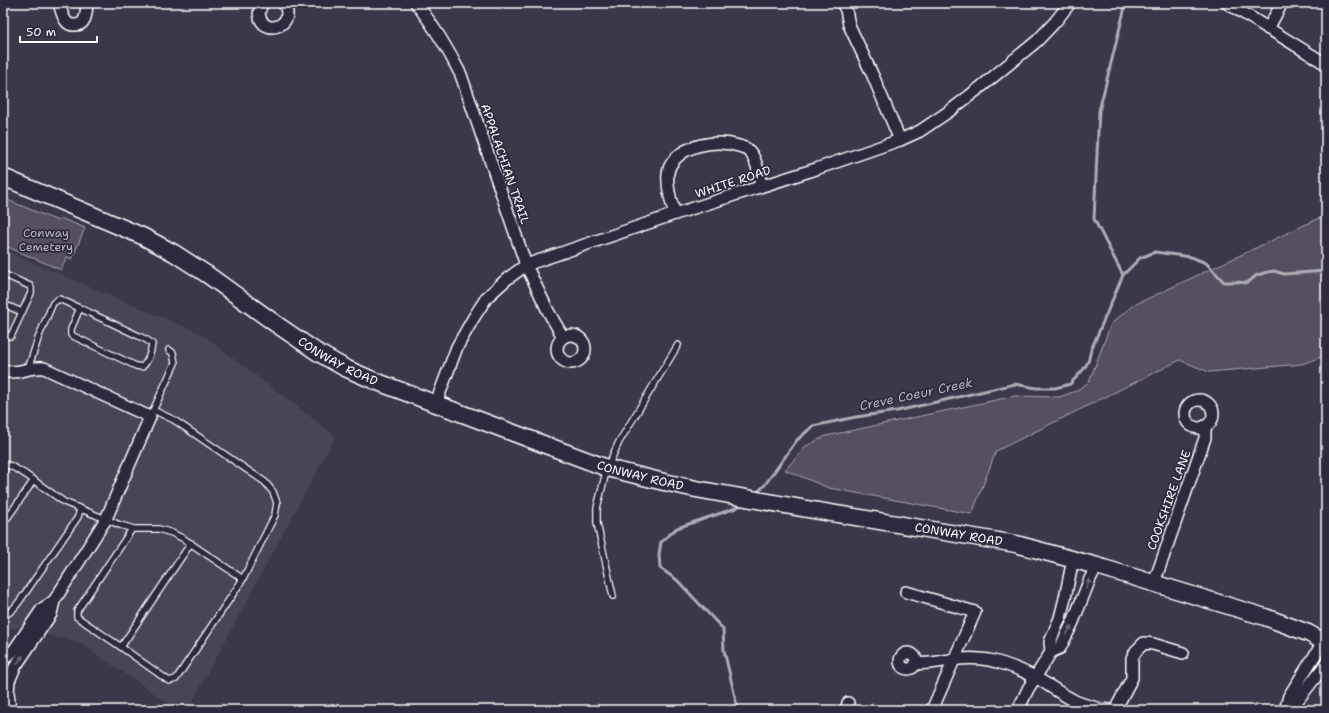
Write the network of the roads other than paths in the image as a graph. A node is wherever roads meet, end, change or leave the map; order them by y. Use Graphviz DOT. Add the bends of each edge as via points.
graph roads {
  1 [pos="58,3"];
  2 [pos="87,3"];
  3 [pos="263,3"];
  4 [pos="284,3"];
  5 [pos="416,3"];
  6 [pos="856,3"];
  7 [pos="1070,3"];
  8 [pos="1227,3"];
  9 [pos="1282,3"];
  10 [pos="844,6"];
  11 [pos="1268,29"];
  12 [pos="1326,64"];
  13 [pos="900,140"];
  14 [pos="3,177"];
  15 [pos="761,186"];
  16 [pos="675,214"];
  17 [pos="526,265"];
  18 [pos="3,274"];
  19 [pos="3,304"];
  20 [pos="80,308"];
  21 [pos="22,312"];
  22 [pos="3,335"];
  23 [pos="563,337"];
  24 [pos="678,345"];
  25 [pos="169,350"];
  26 [pos="28,370"];
  27 [pos="3,372"];
  28 [pos="436,403"];
  29 [pos="152,413"];
  30 [pos="1205,426"];
  31 [pos="3,464"];
  32 [pos="608,468"];
  33 [pos="3,474"];
  34 [pos="34,480"];
  35 [pos="80,508"];
  36 [pos="106,519"];
  37 [pos="3,524"];
  38 [pos="132,529"];
  39 [pos="190,543"];
  40 [pos="1073,559"];
  41 [pos="1097,566"];
  42 [pos="243,579"];
  43 [pos="1154,583"];
  44 [pos="906,592"];
  45 [pos="613,596"];
  46 [pos="54,601"];
  47 [pos="3,615"];
  48 [pos="1325,642"];
  49 [pos="121,647"];
  50 [pos="1051,652"];
  51 [pos="1183,653"];
  52 [pos="954,659"];
  53 [pos="3,660"];
  54 [pos="916,662"];
  55 [pos="1326,664"];
  56 [pos="1035,678"];
  57 [pos="1285,709"];
  58 [pos="10,710"];
  59 [pos="932,710"];
  60 [pos="1018,710"];
  61 [pos="1110,710"];
  62 [pos="1115,710"];
  1 -- 2 [label="street" via="65,20 74,25 84,21"];
  3 -- 4 [label="street" via="259,11 261,20 272,27 285,21 287,12"];
  5 -- 17 [label="street, APPALACHIAN TRAIL" via="444,42 461,75"];
  6 -- 10 [label="street"];
  7 -- 13 [label="street, WHITE ROAD" via="1037,40 982,86 920,131"];
  8 -- 11 [label="street"];
  9 -- 11 [label="street"];
  10 -- 13 [label="street" via="849,25"];
  11 -- 12 [label="street"];
  13 -- 15 [label="street, WHITE ROAD"];
  14 -- 28 [label="street, CONWAY ROAD" via="142,236 208,275 317,352 357,373"];
  15 -- 16 [label="street, WHITE ROAD"];
  15 -- 16 [label="street" via="756,163 747,149 730,144 714,143 700,146 682,153 669,168 669,196"];
  16 -- 17 [label="street, WHITE ROAD"];
  17 -- 23 [label="street, APPALACHIAN TRAIL"];
  17 -- 28 [label="street, WHITE ROAD" via="487,298 474,317 457,347"];
  18 -- 21 [label="lane" via="32,288"];
  19 -- 21 [label="lane"];
  20 -- 20 [label="lane" via="152,344 145,364 142,367 136,366 71,335"];
  20 -- 26 [label="lane" via="59,299 53,303"];
  21 -- 22 [label="lane" via="11,336"];
  24 -- 32 [label="lane" via="619,442"];
  25 -- 29 [label="lane" via="173,353 175,363"];
  26 -- 27 [label="street" via="16,373"];
  26 -- 29 [label="street" via="44,368"];
  28 -- 32 [label="street, CONWAY ROAD"];
  29 -- 36 [label="street"];
  29 -- 42 [label="lane" via="174,420 265,482 273,492 277,503 275,515"];
  30 -- 43 [label="street, COOKSHIRE LANE" via="1205,438"];
  31 -- 33 [label="lane"];
  31 -- 34 [label="lane"];
  32 -- 40 [label="street, CONWAY ROAD" via="696,489 1016,544"];
  32 -- 45 [label="lane" via="597,523"];
  34 -- 35 [label="lane" via="64,502"];
  34 -- 37 [label="lane"];
  35 -- 36 [label="lane"];
  35 -- 47 [label="lane" via="78,517 19,602"];
  36 -- 38 [label="lane"];
  36 -- 46 [label="street"];
  38 -- 39 [label="lane" via="159,529"];
  38 -- 49 [label="lane" via="77,611 78,617"];
  39 -- 42 [label="lane"];
  39 -- 49 [label="lane"];
  40 -- 41 [label="street, CONWAY ROAD"];
  40 -- 50 [label="street" via="1064,604 1050,642"];
  41 -- 43 [label="street, CONWAY ROAD"];
  50 -- 41 [label="street, one-way" via="1060,648"];
  42 -- 49 [label="lane" via="176,679 169,681"];
  43 -- 48 [label="street, CONWAY ROAD" via="1265,617"];
  44 -- 52 [label="street" via="975,612"];
  46 -- 53 [label="street" via="42,609 14,650"];
  58 -- 46 [label="street, one-way" via="8,692 15,667 51,614"];
  48 -- 57 [label="street" via="1289,696"];
  50 -- 56 [label="street"];
  51 -- 62 [label="street" via="1153,644 1144,644 1132,658 1132,678"];
  52 -- 54 [label="street" via="927,664"];
  52 -- 56 [label="street" via="989,660"];
  52 -- 59 [label="street"];
  55 -- 57 [label="street" via="1296,702"];
  56 -- 60 [label="street"];
  56 -- 61 [label="street" via="1078,702"];
}
